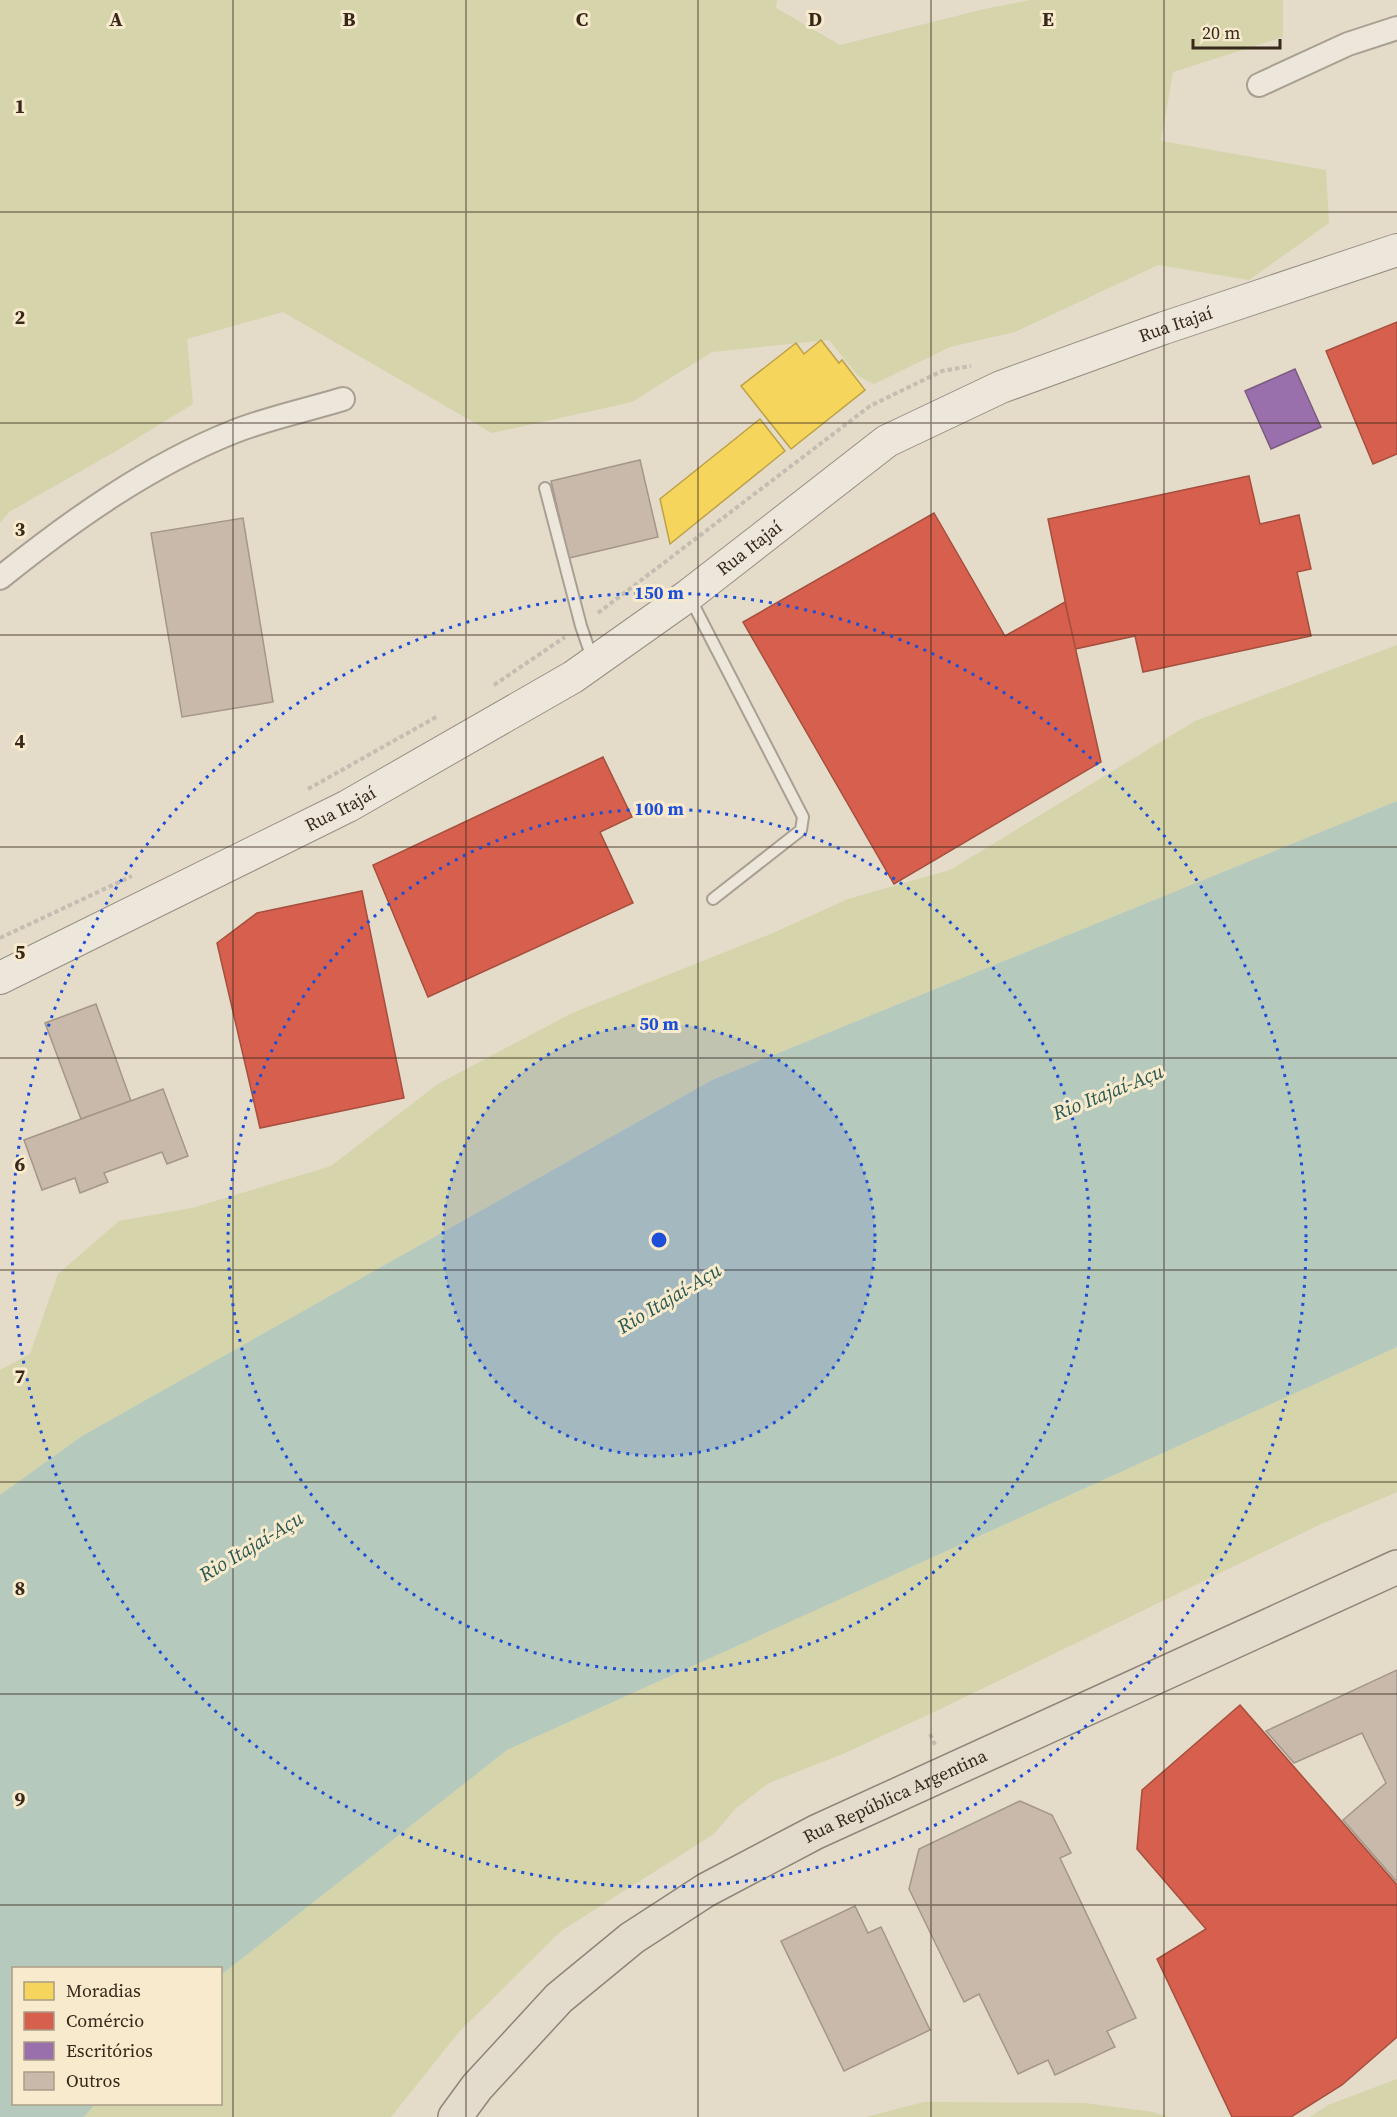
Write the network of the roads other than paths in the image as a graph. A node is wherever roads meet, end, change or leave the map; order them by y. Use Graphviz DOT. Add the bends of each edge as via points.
graph roads {
  1 [pos="1397,28"];
  2 [pos="1259,85"];
  3 [pos="1397,250"];
  4 [pos="343,399"];
  5 [pos="545,488"];
  6 [pos="0,578"];
  7 [pos="688,595"];
  8 [pos="594,664"];
  9 [pos="713,899"];
  10 [pos="0,978"];
  11 [pos="1397,1567"];
  12 [pos="455,2117"];
  1 -- 2 [label="street" via="1348,44"];
  3 -- 7 [label="main road, Rua Itajaí" via="1000,387 887,441"];
  4 -- 6 [label="street" via="234,431 178,457 118,492"];
  5 -- 8 [label="lane"];
  7 -- 8 [label="main road, Rua Itajaí"];
  7 -- 9 [label="lane" via="803,817 801,830"];
  8 -- 10 [label="main road, Rua Itajaí" via="348,806"];
  11 -- 12 [label="main road, Rua República Argentina" via="816,1832 706,1890 632,1938 559,1998 477,2086"];
}
